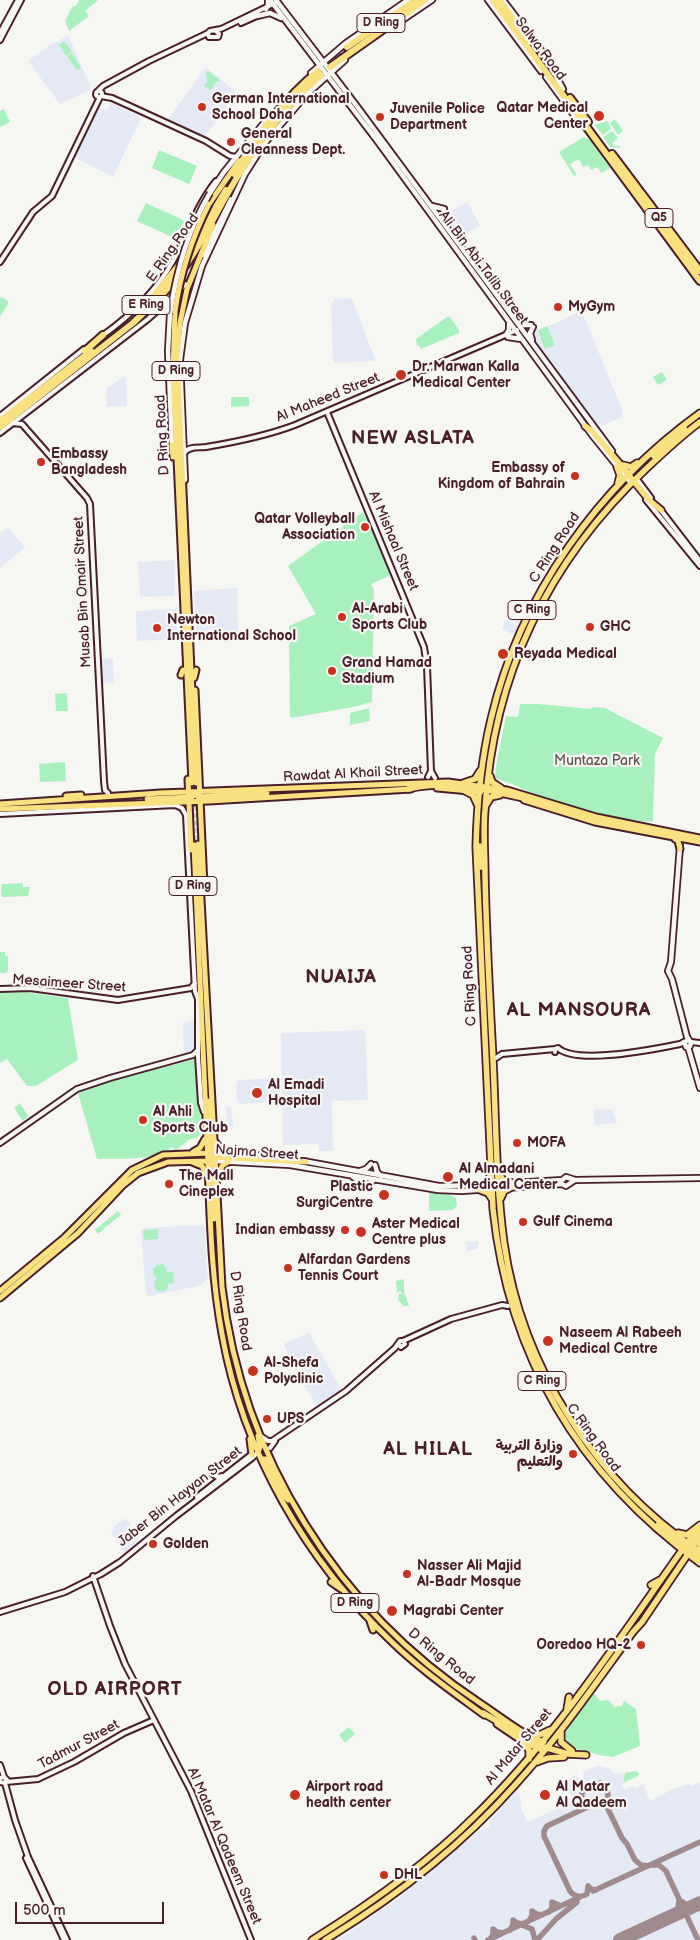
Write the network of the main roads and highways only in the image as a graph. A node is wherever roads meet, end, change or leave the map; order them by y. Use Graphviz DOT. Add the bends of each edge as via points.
graph roads {
  1 [pos="269,0"];
  2 [pos="408,0"];
  3 [pos="416,0"];
  4 [pos="425,0"];
  5 [pos="432,0"];
  6 [pos="488,0"];
  7 [pos="493,0"];
  8 [pos="499,0"];
  9 [pos="504,0"];
  10 [pos="276,4"];
  11 [pos="266,9"];
  12 [pos="257,16"];
  13 [pos="286,22"];
  14 [pos="347,47"];
  15 [pos="314,52"];
  16 [pos="333,54"];
  17 [pos="340,64"];
  18 [pos="323,70"];
  19 [pos="318,83"];
  20 [pos="336,87"];
  21 [pos="342,87"];
  22 [pos="560,88"];
  23 [pos="565,104"];
  24 [pos="371,125"];
  25 [pos="362,126"];
  26 [pos="379,130"];
  27 [pos="386,140"];
  28 [pos="378,142"];
  29 [pos="252,145"];
  30 [pos="389,149"];
  31 [pos="395,167"];
  32 [pos="400,175"];
  33 [pos="401,181"];
  34 [pos="627,183"];
  35 [pos="406,188"];
  36 [pos="413,192"];
  37 [pos="645,194"];
  38 [pos="647,202"];
  39 [pos="431,206"];
  40 [pos="216,215"];
  41 [pos="438,216"];
  42 [pos="443,222"];
  43 [pos="439,228"];
  44 [pos="448,240"];
  45 [pos="450,247"];
  46 [pos="456,256"];
  47 [pos="462,259"];
  48 [pos="474,265"];
  49 [pos="469,269"];
  50 [pos="700,271"];
  51 [pos="700,281"];
  52 [pos="172,313"];
  53 [pos="515,321"];
  54 [pos="509,322"];
  55 [pos="519,331"];
  56 [pos="103,335"];
  57 [pos="522,340"];
  58 [pos="92,361"];
  59 [pos="548,365"];
  60 [pos="50,385"];
  61 [pos="562,386"];
  62 [pos="555,388"];
  63 [pos="564,396"];
  64 [pos="700,413"];
  65 [pos="697,418"];
  66 [pos="0,421"];
  67 [pos="700,422"];
  68 [pos="585,426"];
  69 [pos="0,427"];
  70 [pos="691,429"];
  71 [pos="172,445"];
  72 [pos="645,458"];
  73 [pos="620,466"];
  74 [pos="645,469"];
  75 [pos="631,478"];
  76 [pos="185,480"];
  77 [pos="616,488"];
  78 [pos="606,491"];
  79 [pos="623,491"];
  80 [pos="178,500"];
  81 [pos="611,507"];
  82 [pos="660,510"];
  83 [pos="594,511"];
  84 [pos="184,512"];
  85 [pos="602,513"];
  86 [pos="585,518"];
  87 [pos="571,536"];
  88 [pos="585,540"];
  89 [pos="573,546"];
  90 [pos="558,563"];
  91 [pos="548,580"];
  92 [pos="538,589"];
  93 [pos="539,613"];
  94 [pos="527,618"];
  95 [pos="186,624"];
  96 [pos="519,637"];
  97 [pos="513,641"];
  98 [pos="527,644"];
  99 [pos="518,655"];
  100 [pos="506,659"];
  101 [pos="506,669"];
  102 [pos="196,670"];
  103 [pos="194,678"];
  104 [pos="500,688"];
  105 [pos="504,696"];
  106 [pos="497,697"];
  107 [pos="182,707"];
  108 [pos="490,709"];
  109 [pos="185,713"];
  110 [pos="486,726"];
  111 [pos="487,736"];
  112 [pos="201,750"];
  113 [pos="198,756"];
  114 [pos="483,762"];
  115 [pos="489,769"];
  116 [pos="200,778"];
  117 [pos="437,778"];
  118 [pos="360,781"];
  119 [pos="343,782"];
  120 [pos="448,782"];
  121 [pos="193,783"];
  122 [pos="376,785"];
  123 [pos="462,786"];
  124 [pos="332,787"];
  125 [pos="289,788"];
  126 [pos="408,789"];
  127 [pos="483,789"];
  128 [pos="386,790"];
  129 [pos="152,791"];
  130 [pos="216,791"];
  131 [pos="180,792"];
  132 [pos="501,792"];
  133 [pos="160,793"];
  134 [pos="346,793"];
  135 [pos="109,795"];
  136 [pos="378,795"];
  137 [pos="66,796"];
  138 [pos="356,796"];
  139 [pos="253,798"];
  140 [pos="195,799"];
  141 [pos="535,799"];
  142 [pos="209,801"];
  143 [pos="259,801"];
  144 [pos="176,802"];
  145 [pos="0,804"];
  146 [pos="117,804"];
  147 [pos="82,805"];
  148 [pos="124,808"];
  149 [pos="485,809"];
  150 [pos="188,810"];
  151 [pos="478,810"];
  152 [pos="0,812"];
  153 [pos="476,835"];
  154 [pos="670,836"];
  155 [pos="682,837"];
  156 [pos="700,838"];
  157 [pos="691,840"];
  158 [pos="700,842"];
  159 [pos="472,847"];
  160 [pos="681,849"];
  161 [pos="484,850"];
  162 [pos="488,856"];
  163 [pos="473,874"];
  164 [pos="478,880"];
  165 [pos="485,901"];
  166 [pos="480,929"];
  167 [pos="481,939"];
  168 [pos="476,946"];
  169 [pos="204,954"];
  170 [pos="477,956"];
  171 [pos="199,960"];
  172 [pos="482,967"];
  173 [pos="488,977"];
  174 [pos="493,990"];
  175 [pos="494,999"];
  176 [pos="490,1010"];
  177 [pos="491,1020"];
  178 [pos="485,1029"];
  179 [pos="209,1034"];
  180 [pos="489,1039"];
  181 [pos="202,1044"];
  182 [pos="689,1044"];
  183 [pos="482,1051"];
  184 [pos="198,1053"];
  185 [pos="210,1065"];
  186 [pos="494,1075"];
  187 [pos="494,1085"];
  188 [pos="700,1088"];
  189 [pos="488,1094"];
  190 [pos="217,1114"];
  191 [pos="485,1124"];
  192 [pos="489,1132"];
  193 [pos="207,1136"];
  194 [pos="214,1140"];
  195 [pos="501,1150"];
  196 [pos="190,1153"];
  197 [pos="232,1154"];
  198 [pos="211,1158"];
  199 [pos="187,1161"];
  200 [pos="228,1162"];
  201 [pos="306,1162"];
  202 [pos="496,1169"];
  203 [pos="355,1172"];
  204 [pos="138,1173"];
  205 [pos="349,1175"];
  206 [pos="382,1176"];
  207 [pos="700,1178"];
  208 [pos="208,1180"];
  209 [pos="375,1180"];
  210 [pos="216,1181"];
  211 [pos="512,1186"];
  212 [pos="481,1187"];
  213 [pos="495,1188"];
  214 [pos="493,1202"];
  215 [pos="500,1205"];
  216 [pos="220,1269"];
  217 [pos="504,1278"];
  218 [pos="511,1280"];
  219 [pos="503,1287"];
  220 [pos="0,1291"];
  221 [pos="0,1298"];
  222 [pos="213,1306"];
  223 [pos="219,1313"];
  224 [pos="514,1314"];
  225 [pos="225,1348"];
  226 [pos="238,1357"];
  227 [pos="224,1359"];
  228 [pos="236,1365"];
  229 [pos="239,1373"];
  230 [pos="546,1376"];
  231 [pos="542,1383"];
  232 [pos="237,1393"];
  233 [pos="556,1395"];
  234 [pos="554,1405"];
  235 [pos="566,1405"];
  236 [pos="239,1411"];
  237 [pos="244,1416"];
  238 [pos="556,1416"];
  239 [pos="574,1419"];
  240 [pos="249,1429"];
  241 [pos="578,1431"];
  242 [pos="260,1438"];
  243 [pos="594,1450"];
  244 [pos="258,1452"];
  245 [pos="252,1455"];
  246 [pos="592,1460"];
  247 [pos="262,1461"];
  248 [pos="594,1471"];
  249 [pos="266,1478"];
  250 [pos="607,1479"];
  251 [pos="271,1481"];
  252 [pos="279,1495"];
  253 [pos="288,1500"];
  254 [pos="278,1502"];
  255 [pos="298,1506"];
  256 [pos="298,1514"];
  257 [pos="700,1526"];
  258 [pos="700,1530"];
  259 [pos="672,1532"];
  260 [pos="665,1536"];
  261 [pos="700,1536"];
  262 [pos="700,1541"];
  263 [pos="700,1546"];
  264 [pos="686,1549"];
  265 [pos="700,1552"];
  266 [pos="700,1557"];
  267 [pos="320,1559"];
  268 [pos="700,1563"];
  269 [pos="672,1565"];
  270 [pos="324,1572"];
  271 [pos="674,1574"];
  272 [pos="662,1579"];
  273 [pos="332,1582"];
  274 [pos="651,1585"];
  275 [pos="345,1591"];
  276 [pos="640,1600"];
  277 [pos="642,1609"];
  278 [pos="371,1611"];
  279 [pos="369,1618"];
  280 [pos="384,1618"];
  281 [pos="374,1630"];
  282 [pos="633,1632"];
  283 [pos="410,1644"];
  284 [pos="398,1654"];
  285 [pos="414,1654"];
  286 [pos="615,1656"];
  287 [pos="412,1660"];
  288 [pos="601,1666"];
  289 [pos="591,1668"];
  290 [pos="613,1668"];
  291 [pos="594,1675"];
  292 [pos="448,1694"];
  293 [pos="455,1694"];
  294 [pos="569,1697"];
  295 [pos="567,1710"];
  296 [pos="482,1713"];
  297 [pos="555,1726"];
  298 [pos="562,1730"];
  299 [pos="528,1734"];
  300 [pos="522,1741"];
  301 [pos="543,1747"];
  302 [pos="572,1751"];
  303 [pos="586,1755"];
  304 [pos="564,1757"];
  305 [pos="529,1759"];
  306 [pos="530,1768"];
  307 [pos="498,1793"];
  308 [pos="490,1794"];
  309 [pos="492,1808"];
  310 [pos="472,1834"];
  311 [pos="451,1839"];
  312 [pos="458,1840"];
  313 [pos="434,1848"];
  314 [pos="408,1874"];
  315 [pos="395,1880"];
  316 [pos="380,1890"];
  317 [pos="373,1900"];
  318 [pos="339,1918"];
  319 [pos="333,1927"];
  320 [pos="312,1940"];
  321 [pos="325,1940"];
  1 -- 10 [label="main road"];
  1 -- 11 [label="main road"];
  2 -- 16 [label="main road, D Ring Road / D Ring"];
  3 -- 14 [label="highway, D Ring"];
  4 -- 18 [label="highway, D Ring Road / D Ring"];
  5 -- 17 [label="main road, D Ring Road / D Ring"];
  6 -- 23 [label="main road, Salwa Road"];
  7 -- 22 [label="highway, Salwa Road / Q5"];
  8 -- 22 [label="highway, Salwa Road / Q5"];
  9 -- 22 [label="main road, Salwa Road" via="544,54"];
  10 -- 13 [label="main road"];
  10 -- 15 [label="main road" via="305,34"];
  12 -- 13 [label="main road" via="274,14"];
  13 -- 18 [label="main road"];
  15 -- 16 [label="main road" via="323,56"];
  15 -- 18 [label="main road"];
  16 -- 18 [label="main road, D Ring Road / D Ring"];
  17 -- 18 [label="main road, D Ring Road / D Ring"];
  17 -- 21 [label="main road" via="336,74"];
  18 -- 19 [label="main road, D Ring Road / D Ring"];
  18 -- 20 [label="main road, Ali Bin Abi Talib Street"];
  18 -- 21 [label="main road, Ali Bin Abi Talib Street"];
  18 -- 29 [label="highway, D Ring Road / D Ring" via="287,102"];
  18 -- 40 [label="highway, D Ring Road / D Ring" via="264,137"];
  18 -- 52 [label="main road, D Ring Road / D Ring, bridge" via="279,106 210,193 186,244 177,273"];
  19 -- 20 [label="main road" via="327,81"];
  19 -- 76 [label="main road, D Ring Road / D Ring" via="270,135 245,174 202,266 184,329 180,360"];
  20 -- 28 [label="main road, Ali Bin Abi Talib Street"];
  21 -- 24 [label="main road, Ali Bin Abi Talib Street"];
  22 -- 23 [label="highway"];
  22 -- 34 [label="highway, Salwa Road / Q5"];
  22 -- 38 [label="highway, Salwa Road / Q5"];
  23 -- 34 [label="main road, Salwa Road / Q5"];
  24 -- 26 [label="main road"];
  24 -- 30 [label="main road, Ali Bin Abi Talib Street"];
  25 -- 28 [label="main road"];
  27 -- 30 [label="main road"];
  28 -- 31 [label="main road, Ali Bin Abi Talib Street"];
  29 -- 52 [label="main road, D Ring Road / D Ring, bridge" via="209,204 188,255"];
  29 -- 60 [label="highway, E Ring Road / E Ring" via="172,276 127,323"];
  30 -- 39 [label="main road, Ali Bin Abi Talib Street"];
  31 -- 32 [label="main road, Ali Bin Abi Talib Street"];
  31 -- 41 [label="main road"];
  32 -- 33 [label="main road"];
  32 -- 36 [label="main road, Ali Bin Abi Talib Street"];
  34 -- 51 [label="highway, Salwa Road / Q5"];
  35 -- 36 [label="main road"];
  36 -- 43 [label="main road, Ali Bin Abi Talib Street"];
  37 -- 38 [label="highway"];
  38 -- 50 [label="highway, Salwa Road / Q5"];
  39 -- 41 [label="main road, Ali Bin Abi Talib Street"];
  39 -- 42 [label="main road" via="444,210"];
  40 -- 60 [label="highway, E Ring Road / E Ring" via="190,259 160,297 130,326"];
  40 -- 84 [label="main road, D Ring Road / D Ring" via="190,279 178,339 177,402"];
  41 -- 42 [label="main road, Ali Bin Abi Talib Street"];
  42 -- 48 [label="main road, Ali Bin Abi Talib Street"];
  43 -- 44 [label="main road, Ali Bin Abi Talib Street"];
  43 -- 48 [label="main road" via="442,226"];
  44 -- 45 [label="main road"];
  44 -- 47 [label="main road, Ali Bin Abi Talib Street"];
  46 -- 47 [label="main road"];
  47 -- 49 [label="main road, Ali Bin Abi Talib Street"];
  48 -- 53 [label="main road, Ali Bin Abi Talib Street"];
  49 -- 54 [label="main road, Ali Bin Abi Talib Street"];
  49 -- 55 [label="main road"];
  52 -- 71 [label="main road, D Ring Road / D Ring" via="168,360"];
  52 -- 80 [label="main road, D Ring Road / D Ring"];
  53 -- 55 [label="main road, Ali Bin Abi Talib Street"];
  53 -- 59 [label="main road" via="532,326 530,337"];
  54 -- 55 [label="main road, Ali Bin Abi Talib Street"];
  54 -- 57 [label="main road" via="507,336"];
  55 -- 57 [label="main road, Ali Bin Abi Talib Street"];
  55 -- 59 [label="main road, Ali Bin Abi Talib Street"];
  55 -- 61 [label="main road"];
  56 -- 60 [label="highway"];
  57 -- 63 [label="main road, Ali Bin Abi Talib Street"];
  58 -- 60 [label="highway"];
  59 -- 61 [label="main road, Ali Bin Abi Talib Street"];
  60 -- 66 [label="highway, E Ring Road / E Ring"];
  60 -- 69 [label="highway, E Ring Road / E Ring"];
  61 -- 73 [label="main road, Ali Bin Abi Talib Street"];
  62 -- 63 [label="main road"];
  63 -- 68 [label="main road, Ali Bin Abi Talib Street"];
  64 -- 65 [label="highway, C Ring Road / C Ring"];
  65 -- 70 [label="highway"];
  65 -- 72 [label="highway, C Ring Road / C Ring" via="676,430"];
  65 -- 75 [label="highway"];
  67 -- 70 [label="highway, C Ring Road / C Ring"];
  68 -- 73 [label="main road, Ali Bin Abi Talib Street"];
  68 -- 75 [label="highway"];
  70 -- 74 [label="highway, C Ring Road / C Ring"];
  71 -- 80 [label="main road"];
  72 -- 73 [label="highway" via="633,466"];
  72 -- 75 [label="highway, C Ring Road / C Ring"];
  73 -- 75 [label="main road, Ali Bin Abi Talib Street"];
  73 -- 77 [label="highway"];
  74 -- 75 [label="highway, C Ring Road / C Ring"];
  74 -- 79 [label="highway" via="640,488"];
  75 -- 77 [label="highway, C Ring Road / C Ring"];
  75 -- 79 [label="highway, C Ring Road / C Ring"];
  75 -- 82 [label="highway"];
  75 -- 89 [label="highway"];
  76 -- 84 [label="main road"];
  77 -- 78 [label="highway"];
  77 -- 83 [label="highway, C Ring Road / C Ring"];
  79 -- 85 [label="highway, C Ring Road / C Ring"];
  80 -- 95 [label="main road, D Ring Road / D Ring"];
  81 -- 85 [label="highway"];
  83 -- 86 [label="highway"];
  83 -- 89 [label="highway, C Ring Road / C Ring"];
  84 -- 95 [label="main road, D Ring Road / D Ring"];
  85 -- 89 [label="highway, C Ring Road / C Ring"];
  87 -- 89 [label="highway"];
  88 -- 89 [label="highway"];
  89 -- 90 [label="highway, C Ring Road / C Ring"];
  89 -- 93 [label="highway, C Ring Road / C Ring"];
  90 -- 91 [label="highway, C Ring Road / C Ring"];
  90 -- 93 [label="highway" via="534,610"];
  91 -- 92 [label="highway"];
  91 -- 94 [label="highway, C Ring Road / C Ring"];
  93 -- 99 [label="highway, C Ring Road / C Ring"];
  94 -- 96 [label="highway, C Ring Road / C Ring"];
  94 -- 105 [label="highway" via="529,621 512,663"];
  95 -- 103 [label="main road, D Ring" via="191,633"];
  95 -- 109 [label="main road" via="182,635"];
  95 -- 121 [label="main road, D Ring Road / D Ring"];
  96 -- 97 [label="highway"];
  96 -- 101 [label="highway, C Ring Road / C Ring"];
  98 -- 99 [label="highway"];
  99 -- 105 [label="highway, C Ring Road / C Ring"];
  100 -- 101 [label="highway"];
  101 -- 104 [label="highway, C Ring Road / C Ring"];
  102 -- 103 [label="main road"];
  103 -- 113 [label="main road, D Ring"];
  104 -- 106 [label="highway, C Ring Road / C Ring"];
  104 -- 127 [label="highway"];
  105 -- 115 [label="highway, C Ring Road / C Ring"];
  106 -- 108 [label="highway"];
  106 -- 111 [label="highway, C Ring Road / C Ring"];
  107 -- 109 [label="main road"];
  109 -- 121 [label="main road"];
  110 -- 111 [label="highway"];
  111 -- 114 [label="highway, C Ring Road / C Ring"];
  112 -- 113 [label="main road"];
  113 -- 116 [label="main road, D Ring"];
  114 -- 123 [label="highway" via="476,777"];
  114 -- 127 [label="highway, C Ring Road / C Ring"];
  115 -- 127 [label="highway, C Ring Road / C Ring"];
  115 -- 132 [label="highway" via="491,781"];
  116 -- 121 [label="main road, D Ring"];
  116 -- 130 [label="main road" via="204,787"];
  117 -- 120 [label="main road"];
  118 -- 122 [label="main road"];
  119 -- 124 [label="main road"];
  120 -- 122 [label="main road, Rawdat Al Khail Street"];
  120 -- 123 [label="main road, Rawdat Al Khail Street"];
  121 -- 131 [label="main road"];
  121 -- 140 [label="main road, D Ring"];
  121 -- 140 [label="main road, D Ring"];
  122 -- 124 [label="main road, Rawdat Al Khail Street"];
  123 -- 126 [label="main road, Rawdat Al Khail Street"];
  123 -- 127 [label="main road, Rawdat Al Khail Street"];
  123 -- 151 [label="highway" via="474,795"];
  124 -- 125 [label="main road, Rawdat Al Khail Street"];
  125 -- 130 [label="main road, Rawdat Al Khail Street"];
  125 -- 140 [label="main road" via="280,792"];
  126 -- 127 [label="highway" via="437,785"];
  126 -- 128 [label="main road, Rawdat Al Khail Street"];
  127 -- 132 [label="main road, Rawdat Al Khail Street"];
  127 -- 141 [label="highway"];
  127 -- 149 [label="highway, C Ring Road / C Ring"];
  127 -- 151 [label="highway, C Ring Road / C Ring"];
  127 -- 165 [label="highway" via="481,856"];
  128 -- 134 [label="main road, Rawdat Al Khail Street"];
  128 -- 136 [label="main road"];
  129 -- 133 [label="main road"];
  130 -- 140 [label="main road, Rawdat Al Khail Street"];
  131 -- 133 [label="main road, Rawdat Al Khail Street"];
  131 -- 140 [label="main road, Rawdat Al Khail Street"];
  132 -- 141 [label="main road, Rawdat Al Khail Street"];
  132 -- 149 [label="highway" via="491,797"];
  132 -- 154 [label="main road, Rawdat Al Khail Street" via="596,822"];
  133 -- 135 [label="main road, Rawdat Al Khail Street"];
  134 -- 138 [label="main road"];
  134 -- 139 [label="main road, Rawdat Al Khail Street"];
  135 -- 137 [label="main road"];
  135 -- 145 [label="main road, Rawdat Al Khail Street"];
  139 -- 142 [label="main road, Rawdat Al Khail Street"];
  139 -- 143 [label="main road"];
  140 -- 142 [label="main road, Rawdat Al Khail Street"];
  140 -- 142 [label="main road" via="204,806"];
  140 -- 144 [label="main road, Rawdat Al Khail Street"];
  140 -- 147 [label="main road" via="90,801"];
  140 -- 150 [label="main road, D Ring"];
  140 -- 150 [label="main road"];
  140 -- 169 [label="main road, D Ring" via="204,861"];
  141 -- 155 [label="main road, Rawdat Al Khail Street"];
  144 -- 146 [label="main road, Rawdat Al Khail Street"];
  144 -- 150 [label="main road"];
  146 -- 147 [label="main road, Rawdat Al Khail Street"];
  146 -- 148 [label="main road"];
  147 -- 152 [label="main road, Rawdat Al Khail Street" via="11,808"];
  149 -- 161 [label="highway, C Ring Road / C Ring"];
  150 -- 171 [label="main road, D Ring"];
  151 -- 153 [label="highway, C Ring Road / C Ring"];
  153 -- 159 [label="highway"];
  153 -- 164 [label="highway, C Ring Road / C Ring"];
  154 -- 155 [label="main road, Rawdat Al Khail Street"];
  154 -- 160 [label="main road" via="678,841"];
  155 -- 156 [label="main road, Rawdat Al Khail Street"];
  155 -- 157 [label="main road, Rawdat Al Khail Street"];
  155 -- 160 [label="main road"];
  157 -- 158 [label="main road, Rawdat Al Khail Street"];
  157 -- 160 [label="main road"];
  160 -- 182 [label="main road" via="671,968"];
  161 -- 162 [label="highway"];
  161 -- 165 [label="highway, C Ring Road / C Ring" via="487,871"];
  163 -- 164 [label="highway"];
  164 -- 166 [label="highway, C Ring Road / C Ring"];
  165 -- 173 [label="highway, C Ring Road / C Ring"];
  166 -- 167 [label="highway, C Ring Road / C Ring"];
  166 -- 168 [label="highway"];
  167 -- 172 [label="highway, C Ring Road / C Ring"];
  167 -- 177 [label="highway" via="488,1018"];
  169 -- 171 [label="main road, D Ring Road / D Ring" via="196,844"];
  169 -- 179 [label="main road, D Ring Road / D Ring"];
  170 -- 172 [label="highway"];
  171 -- 181 [label="main road, D Ring Road / D Ring"];
  172 -- 178 [label="highway, C Ring Road / C Ring"];
  173 -- 174 [label="highway"];
  173 -- 176 [label="highway, C Ring Road / C Ring"];
  175 -- 176 [label="highway"];
  176 -- 177 [label="highway, C Ring Road / C Ring"];
  177 -- 180 [label="highway, C Ring Road / C Ring"];
  178 -- 180 [label="highway, C Ring Road / C Ring"];
  178 -- 187 [label="highway" via="489,1032"];
  179 -- 185 [label="main road, D Ring Road / D Ring"];
  179 -- 185 [label="main road" via="214,1050"];
  180 -- 183 [label="highway"];
  180 -- 186 [label="highway, C Ring Road / C Ring"];
  180 -- 186 [label="highway" via="498,1054"];
  180 -- 189 [label="highway, C Ring Road / C Ring"];
  181 -- 184 [label="main road"];
  181 -- 193 [label="main road, D Ring Road / D Ring"];
  181 -- 198 [label="main road"];
  182 -- 188 [label="main road"];
  185 -- 194 [label="main road, D Ring Road / D Ring"];
  186 -- 187 [label="highway, C Ring Road / C Ring"];
  187 -- 202 [label="highway, C Ring Road / C Ring"];
  189 -- 192 [label="highway, C Ring Road / C Ring"];
  189 -- 213 [label="highway"];
  190 -- 194 [label="main road"];
  191 -- 192 [label="highway"];
  192 -- 202 [label="highway, C Ring Road / C Ring"];
  193 -- 196 [label="main road" via="200,1148"];
  193 -- 198 [label="main road, D Ring Road / D Ring"];
  194 -- 197 [label="main road" via="220,1148"];
  194 -- 198 [label="main road, D Ring Road / D Ring"];
  195 -- 202 [label="highway"];
  196 -- 198 [label="main road, Najma Street"];
  196 -- 220 [label="main road, Najma Street" via="163,1155 132,1170 64,1238"];
  197 -- 198 [label="main road, Najma Street"];
  197 -- 201 [label="main road, Najma Street"];
  198 -- 199 [label="main road, Najma Street"];
  198 -- 200 [label="main road, Najma Street"];
  198 -- 201 [label="main road"];
  198 -- 204 [label="main road" via="168,1159 149,1164"];
  198 -- 208 [label="main road, D Ring Road / D Ring"];
  198 -- 210 [label="main road, D Ring Road / D Ring"];
  198 -- 216 [label="main road"];
  199 -- 204 [label="main road, Najma Street" via="159,1164"];
  199 -- 208 [label="main road" via="202,1166"];
  200 -- 205 [label="main road, Najma Street" via="276,1163"];
  200 -- 210 [label="main road" via="222,1166"];
  201 -- 203 [label="main road, Najma Street"];
  202 -- 211 [label="highway"];
  202 -- 212 [label="highway"];
  202 -- 213 [label="highway, C Ring Road / C Ring"];
  203 -- 206 [label="main road, Najma Street"];
  203 -- 206 [label="main road" via="373,1165"];
  204 -- 221 [label="main road, Najma Street" via="78,1233"];
  205 -- 209 [label="main road, Najma Street"];
  205 -- 209 [label="main road" via="363,1186"];
  206 -- 212 [label="main road, Najma Street" via="445,1186"];
  207 -- 211 [label="main road, Najma Street" via="569,1181 565,1177 562,1182"];
  208 -- 223 [label="main road, D Ring Road / D Ring"];
  209 -- 212 [label="main road, Najma Street" via="438,1190"];
  210 -- 216 [label="main road, D Ring Road / D Ring"];
  211 -- 213 [label="main road, Najma Street"];
  211 -- 215 [label="highway" via="504,1192"];
  212 -- 213 [label="main road, Najma Street"];
  212 -- 214 [label="highway"];
  213 -- 214 [label="highway, C Ring Road / C Ring"];
  213 -- 215 [label="highway, C Ring Road / C Ring"];
  213 -- 218 [label="highway" via="501,1244"];
  214 -- 217 [label="highway, C Ring Road / C Ring"];
  215 -- 218 [label="highway, C Ring Road / C Ring"];
  216 -- 228 [label="main road, D Ring Road / D Ring"];
  217 -- 219 [label="highway"];
  217 -- 224 [label="highway, C Ring Road / C Ring"];
  218 -- 230 [label="highway, C Ring Road / C Ring" via="522,1318"];
  222 -- 223 [label="main road"];
  223 -- 225 [label="main road, D Ring Road / D Ring"];
  224 -- 230 [label="highway" via="520,1321 542,1375"];
  224 -- 231 [label="highway, C Ring Road / C Ring"];
  225 -- 227 [label="main road"];
  225 -- 232 [label="main road, D Ring Road / D Ring"];
  226 -- 229 [label="main road"];
  228 -- 229 [label="main road, D Ring Road / D Ring"];
  228 -- 242 [label="main road" via="244,1399"];
  229 -- 242 [label="main road, D Ring Road / D Ring"];
  230 -- 233 [label="highway, C Ring Road / C Ring"];
  231 -- 234 [label="highway, C Ring Road / C Ring"];
  231 -- 243 [label="highway" via="546,1383 577,1435"];
  232 -- 237 [label="main road, D Ring Road / D Ring"];
  232 -- 242 [label="main road" via="258,1442"];
  233 -- 235 [label="highway"];
  233 -- 241 [label="highway, C Ring Road / C Ring"];
  234 -- 238 [label="highway"];
  234 -- 246 [label="highway, C Ring Road / C Ring"];
  236 -- 237 [label="main road"];
  237 -- 240 [label="main road, D Ring Road / D Ring"];
  239 -- 241 [label="highway"];
  240 -- 244 [label="main road, D Ring Road / D Ring"];
  240 -- 245 [label="main road"];
  241 -- 243 [label="highway, C Ring Road / C Ring"];
  242 -- 244 [label="main road"];
  242 -- 256 [label="main road, D Ring Road / D Ring"];
  243 -- 259 [label="highway, C Ring Road / C Ring" via="633,1496"];
  244 -- 247 [label="main road, D Ring Road / D Ring"];
  244 -- 253 [label="main road" via="266,1455"];
  246 -- 248 [label="highway"];
  246 -- 250 [label="highway, C Ring Road / C Ring"];
  247 -- 251 [label="main road, D Ring Road / D Ring"];
  247 -- 253 [label="main road" via="265,1459"];
  249 -- 251 [label="main road"];
  250 -- 260 [label="highway, C Ring Road / C Ring"];
  250 -- 264 [label="highway"];
  251 -- 252 [label="main road, D Ring Road / D Ring"];
  252 -- 254 [label="main road"];
  252 -- 267 [label="main road, D Ring Road / D Ring"];
  253 -- 256 [label="main road"];
  255 -- 256 [label="main road"];
  256 -- 278 [label="main road, D Ring Road / D Ring" via="334,1568"];
  257 -- 259 [label="highway" via="687,1535"];
  257 -- 264 [label="main road, Al Matar Street"];
  258 -- 264 [label="highway"];
  259 -- 264 [label="highway, C Ring Road / C Ring"];
  260 -- 264 [label="highway, C Ring Road / C Ring"];
  260 -- 269 [label="highway" via="675,1549"];
  261 -- 264 [label="main road, Al Matar Street"];
  262 -- 263 [label="highway"];
  264 -- 265 [label="highway, C Ring Road / C Ring"];
  264 -- 266 [label="highway"];
  264 -- 268 [label="highway, C Ring Road / C Ring"];
  264 -- 269 [label="highway, Al Matar Street"];
  264 -- 271 [label="highway, Al Matar Street"];
  264 -- 282 [label="highway"];
  267 -- 270 [label="main road"];
  267 -- 275 [label="main road, D Ring Road / D Ring"];
  268 -- 271 [label="highway" via="688,1562"];
  269 -- 272 [label="highway, Al Matar Street"];
  271 -- 282 [label="highway, Al Matar Street"];
  272 -- 274 [label="highway"];
  272 -- 277 [label="highway, Al Matar Street"];
  273 -- 275 [label="main road"];
  275 -- 279 [label="main road, D Ring Road / D Ring"];
  276 -- 277 [label="highway"];
  277 -- 288 [label="highway, Al Matar Street"];
  278 -- 280 [label="main road"];
  278 -- 285 [label="main road, D Ring Road / D Ring"];
  279 -- 281 [label="main road"];
  279 -- 287 [label="main road, D Ring Road / D Ring"];
  282 -- 286 [label="highway, Al Matar Street"];
  283 -- 285 [label="main road"];
  284 -- 287 [label="main road"];
  285 -- 299 [label="main road, D Ring Road / D Ring"];
  286 -- 290 [label="highway"];
  286 -- 298 [label="highway, Al Matar Street"];
  287 -- 293 [label="main road, D Ring Road / D Ring"];
  288 -- 289 [label="highway"];
  288 -- 291 [label="highway, Al Matar Street"];
  291 -- 295 [label="highway, Al Matar Street"];
  291 -- 301 [label="highway"];
  292 -- 293 [label="main road"];
  293 -- 296 [label="main road, D Ring Road / D Ring"];
  294 -- 295 [label="highway"];
  295 -- 297 [label="highway, Al Matar Street"];
  296 -- 300 [label="main road, D Ring Road / D Ring"];
  296 -- 301 [label="highway"];
  297 -- 299 [label="highway" via="542,1735"];
  297 -- 301 [label="highway, Al Matar Street"];
  298 -- 301 [label="highway, Al Matar Street"];
  298 -- 302 [label="highway" via="561,1742"];
  299 -- 301 [label="main road, D Ring Road / D Ring"];
  300 -- 301 [label="main road, D Ring Road / D Ring"];
  300 -- 305 [label="highway" via="529,1750"];
  301 -- 303 [label="highway"];
  301 -- 305 [label="highway, Al Matar Street"];
  301 -- 306 [label="highway, Al Matar Street"];
  301 -- 309 [label="highway"];
  304 -- 306 [label="highway" via="543,1759"];
  305 -- 307 [label="highway, Al Matar Street"];
  306 -- 309 [label="highway, Al Matar Street"];
  307 -- 308 [label="highway"];
  307 -- 311 [label="highway, Al Matar Street"];
  309 -- 312 [label="highway, Al Matar Street"];
  310 -- 312 [label="highway"];
  311 -- 313 [label="highway"];
  311 -- 314 [label="highway, Al Matar Street"];
  312 -- 321 [label="highway, Al Matar Street" via="423,1872"];
  314 -- 315 [label="highway"];
  314 -- 317 [label="highway, Al Matar Street"];
  316 -- 317 [label="highway"];
  317 -- 319 [label="highway, Al Matar Street"];
  318 -- 319 [label="highway"];
  319 -- 320 [label="highway, Al Matar Street"];
}
